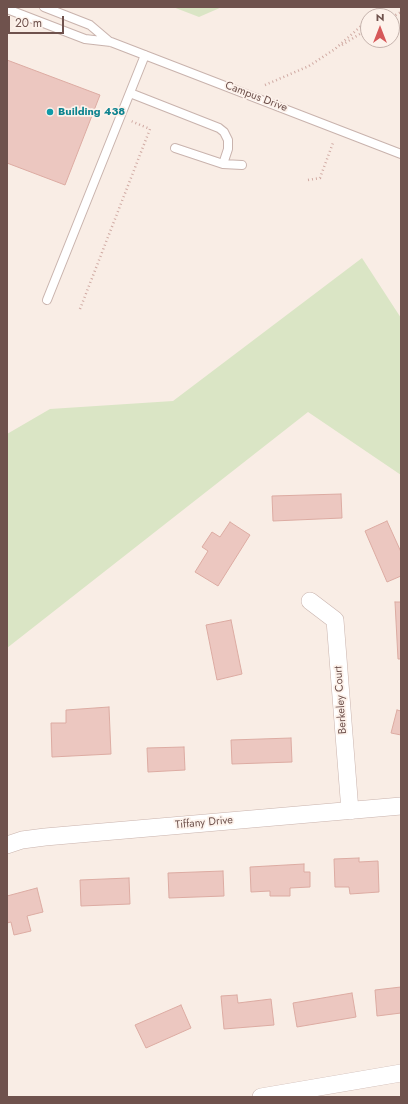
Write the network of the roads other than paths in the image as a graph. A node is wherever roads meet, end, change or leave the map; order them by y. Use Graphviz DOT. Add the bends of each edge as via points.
graph roads {
  1 [pos="44,7"];
  2 [pos="7,9"];
  3 [pos="111,42"];
  4 [pos="145,55"];
  5 [pos="130,93"];
  6 [pos="175,148"];
  7 [pos="401,154"];
  8 [pos="223,164"];
  9 [pos="242,165"];
  10 [pos="47,300"];
  11 [pos="310,601"];
  12 [pos="401,806"];
  13 [pos="350,811"];
  14 [pos="7,845"];
  15 [pos="401,1073"];
  16 [pos="261,1097"];
  1 -- 3 [label="lane, Campus Drive" via="90,25"];
  2 -- 3 [label="lane, Campus Drive" via="84,39"];
  3 -- 4 [label="lane, Campus Drive"];
  4 -- 5 [label="lane"];
  4 -- 7 [label="lane, Campus Drive"];
  5 -- 8 [label="lane" via="219,128 228,140"];
  5 -- 10 [label="lane"];
  6 -- 8 [label="lane"];
  8 -- 9 [label="lane"];
  11 -- 13 [label="street, Berkeley Court" via="335,620"];
  12 -- 13 [label="street, Tiffany Drive"];
  13 -- 14 [label="street, Tiffany Drive" via="41,837"];
  15 -- 16 [label="street"];
}
